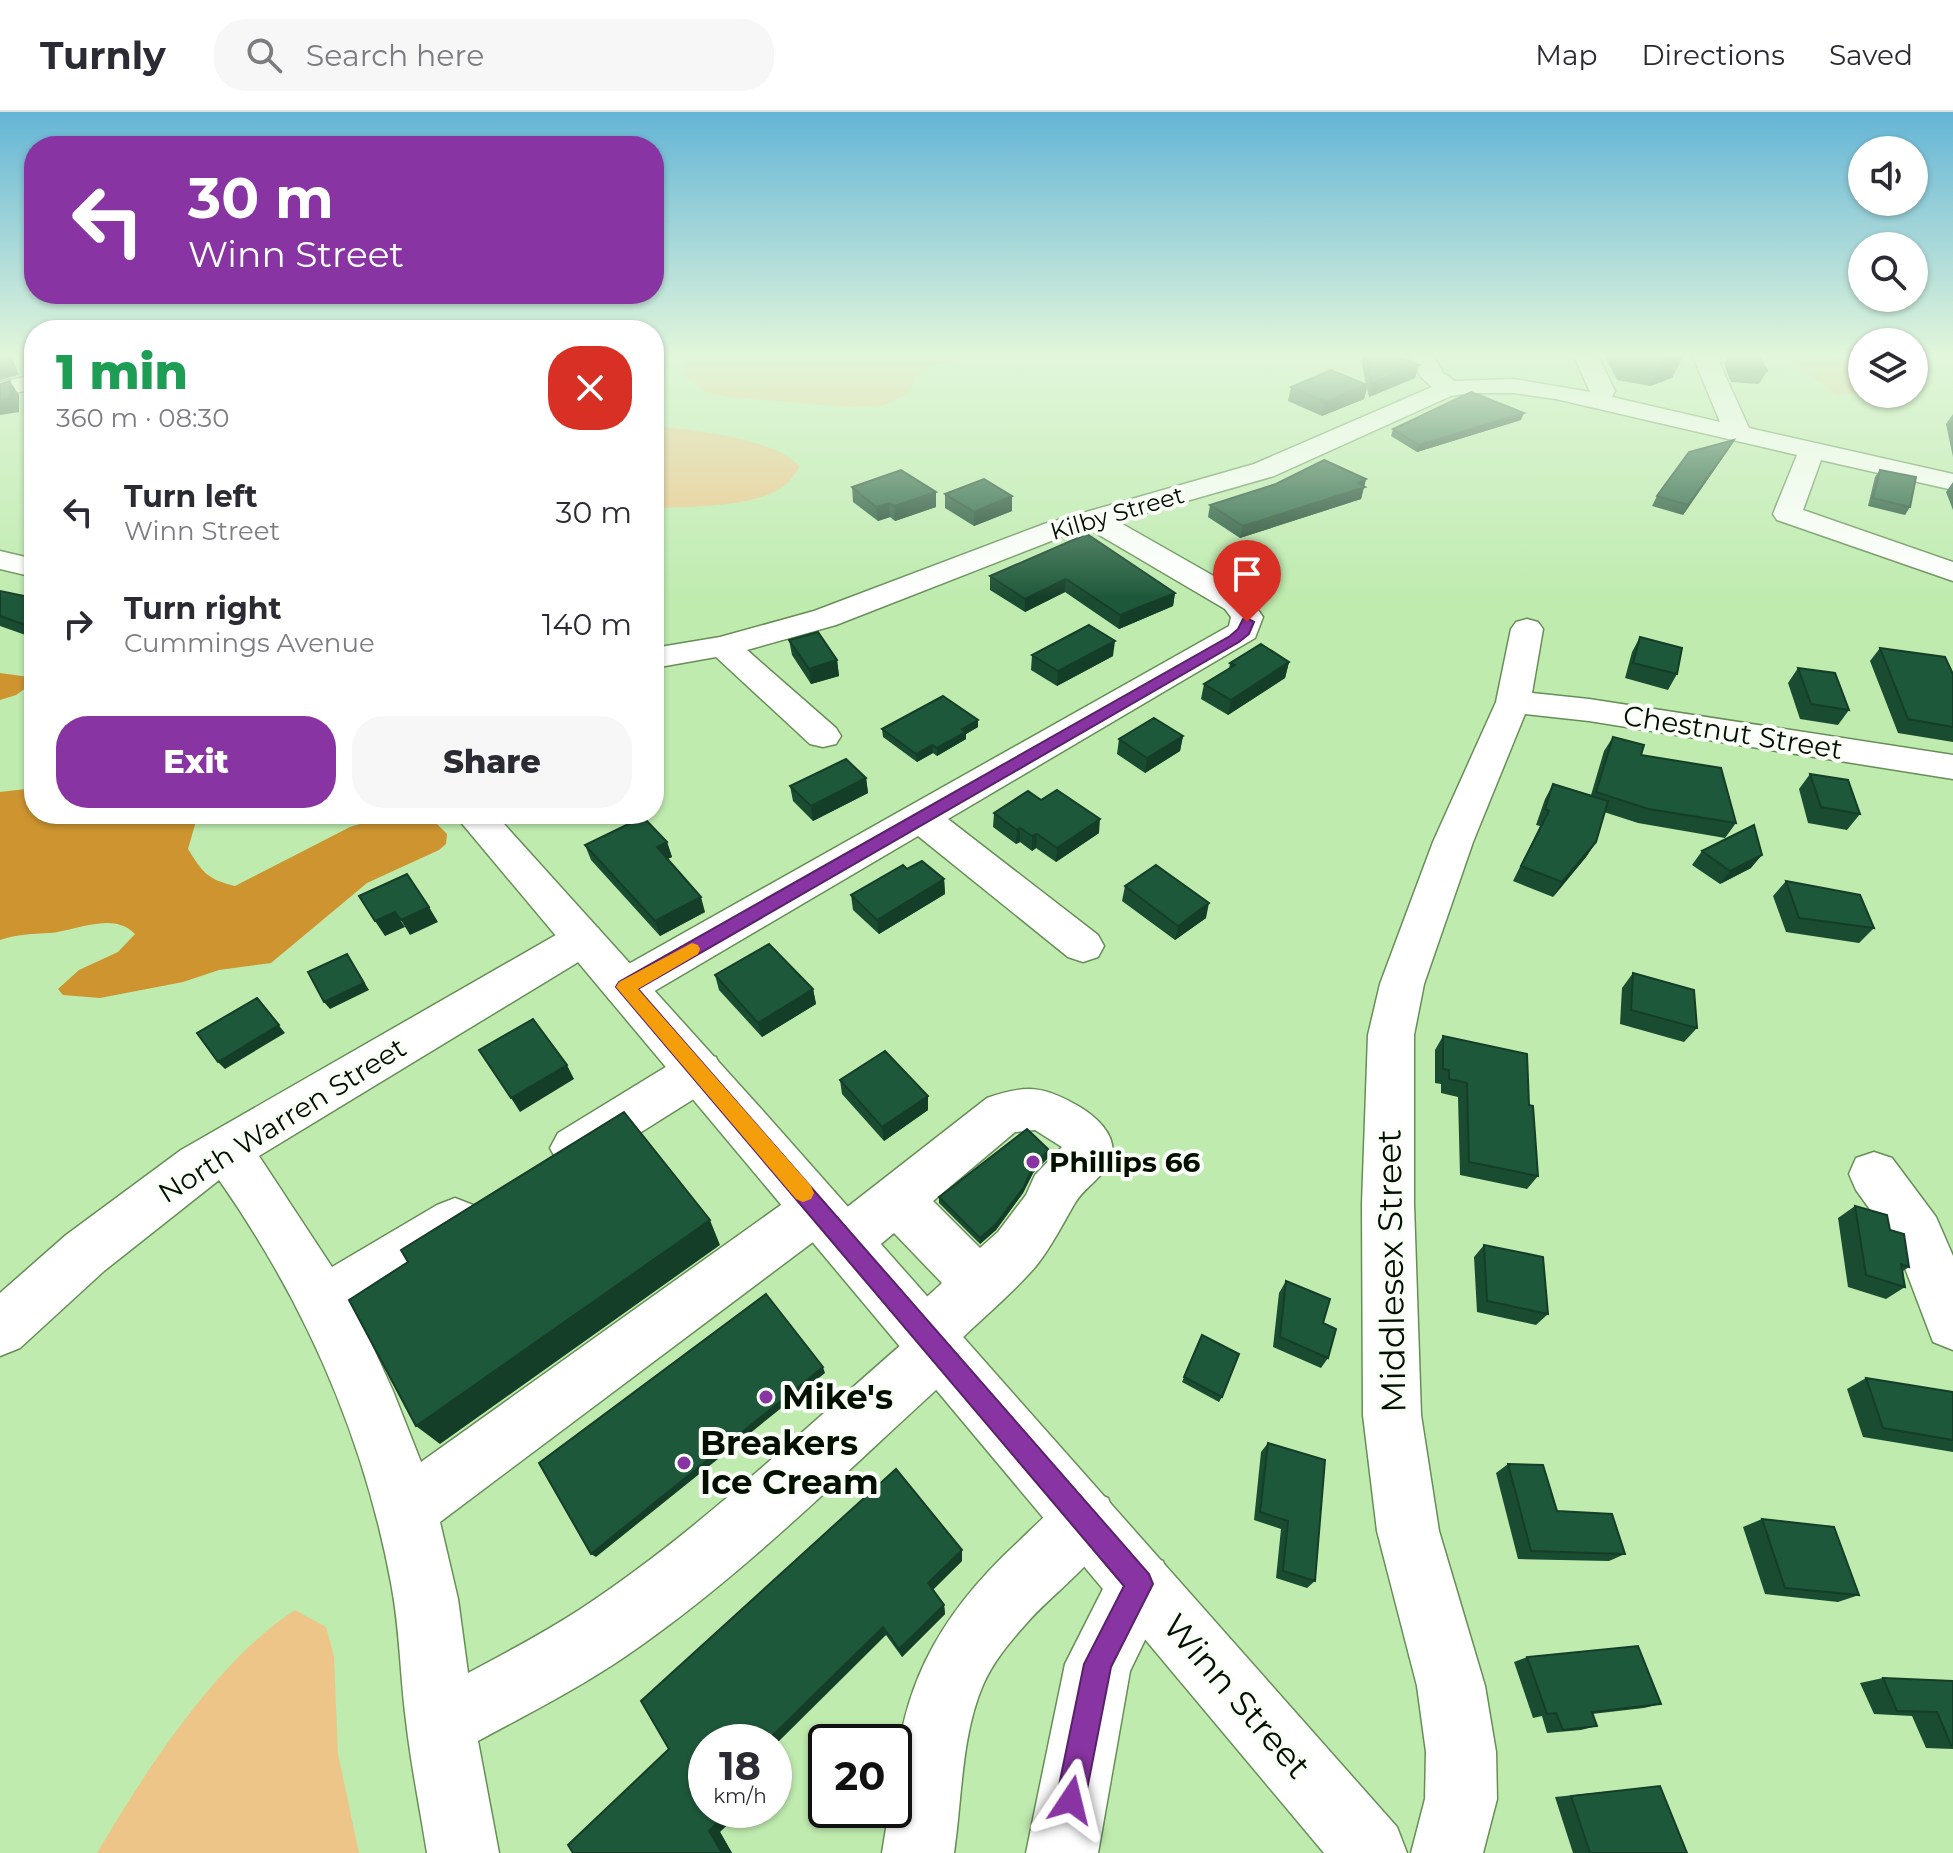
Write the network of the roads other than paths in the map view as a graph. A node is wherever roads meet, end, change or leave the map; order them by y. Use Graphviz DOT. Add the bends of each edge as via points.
graph roads {
  1 [pos="1344,435"];
  2 [pos="1748,435"];
  3 [pos="1812,450"];
  4 [pos="1953,482"];
  5 [pos="1091,518"];
  6 [pos="0,560"];
  7 [pos="24,566"];
  8 [pos="1953,572"];
  9 [pos="1527,629"];
  10 [pos="723,646"];
  11 [pos="664,656"];
  12 [pos="1513,702"];
  13 [pos="823,736"];
  14 [pos="1953,767"];
  15 [pos="921,818"];
  16 [pos="482,824"];
  17 [pos="583,939"];
  18 [pos="1083,946"];
  19 [pos="625,987"];
  20 [pos="699,1071"];
  21 [pos="225,1149"];
  22 [pos="1874,1174"];
  23 [pos="897,1200"];
  24 [pos="831,1225"];
  25 [pos="979,1284"];
  26 [pos="321,1304"];
  27 [pos="1953,1323"];
  28 [pos="0,1329"];
  29 [pos="932,1343"];
  30 [pos="405,1510"];
  31 [pos="1086,1520"];
  32 [pos="1140,1584"];
  33 [pos="440,1724"];
  34 [pos="463,1853"];
  35 [pos="918,1853"];
  36 [pos="1062,1853"];
  37 [pos="1371,1853"];
  38 [pos="1447,1853"];
  1 -- 5 [label="street, Kilby Street" via="1264,470"];
  2 -- 3 [label="street, Kilby Street"];
  3 -- 4 [label="street, Kilby Street"];
  3 -- 8 [label="street" via="1787,514"];
  5 -- 10 [label="street, Kilby Street" via="853,609"];
  5 -- 15 [label="street" via="1236,602 1247,617 1244,631"];
  6 -- 7 [label="street"];
  9 -- 12 [label="street, Middlesex Street"];
  10 -- 11 [label="street, Kilby Street"];
  10 -- 13 [label="street"];
  12 -- 14 [label="street, Chestnut Street"];
  12 -- 38 [label="street, Middlesex Street" via="1453,842 1402,984 1391,1035 1392,1415 1408,1531 1451,1686 1461,1752 1461,1799"];
  15 -- 18 [label="street"];
  15 -- 19 [label="street"];
  16 -- 17 [label="street, Winn Street"];
  17 -- 19 [label="street, Winn Street"];
  17 -- 21 [label="street, North Warren Street"];
  19 -- 20 [label="street, Winn Street"];
  20 -- 24 [label="street, Winn Street"];
  20 -- 26 [label="street"];
  21 -- 26 [label="street" via="293,1249"];
  21 -- 28 [label="street, North Warren Street" via="98,1243"];
  22 -- 27 [label="street" via="1918,1234"];
  23 -- 24 [label="street"];
  23 -- 25 [label="street"];
  23 -- 25 [label="street" via="1004,1113 1041,1109 1079,1131 1087,1155 1053,1191 1048,1207 1017,1249"];
  24 -- 29 [label="street, Winn Street"];
  24 -- 30 [label="street"];
  25 -- 29 [label="street"];
  26 -- 30 [label="street" via="369,1402"];
  29 -- 31 [label="street, Winn Street"];
  29 -- 33 [label="street" via="706,1554 622,1620"];
  30 -- 33 [label="street" via="423,1584"];
  31 -- 32 [label="street, Winn Street"];
  31 -- 35 [label="street" via="964,1652 940,1722"];
  32 -- 36 [label="street" via="1098,1664"];
  32 -- 37 [label="street, Winn Street"];
  33 -- 34 [label="street"];
}
